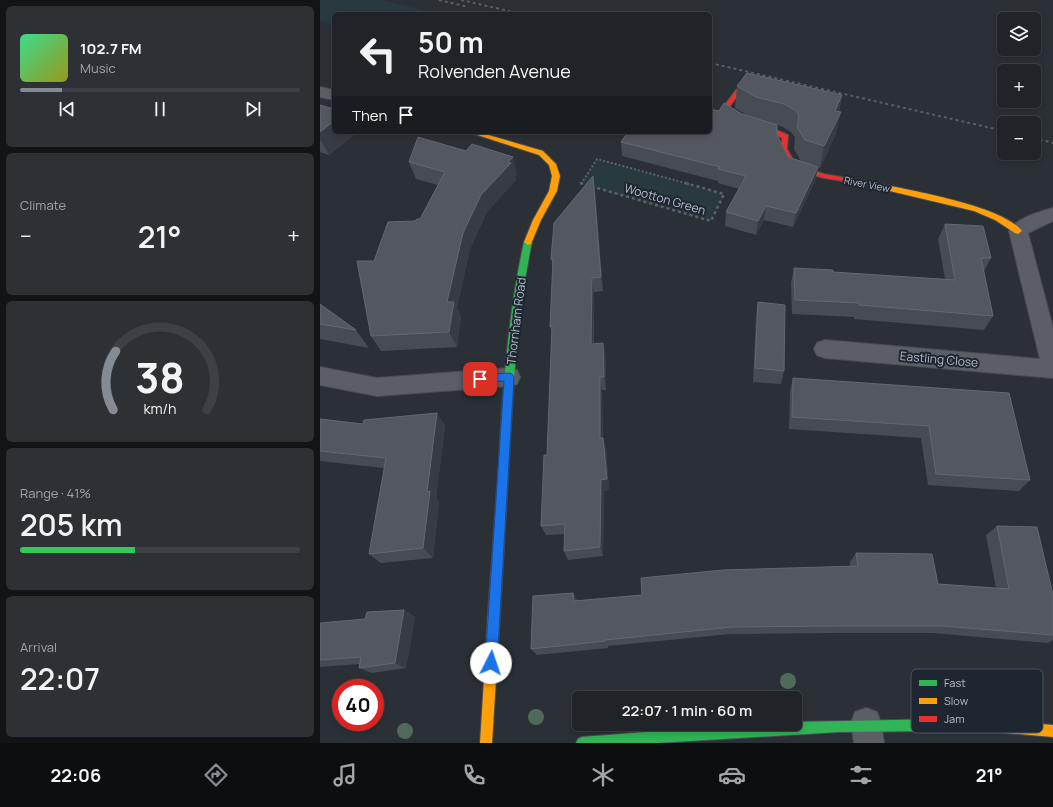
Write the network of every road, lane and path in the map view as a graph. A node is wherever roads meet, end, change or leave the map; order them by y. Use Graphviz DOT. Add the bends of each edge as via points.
graph roads {
  1 [pos="738,91"];
  2 [pos="320,92"];
  3 [pos="332,94"];
  4 [pos="478,134"];
  5 [pos="597,159"];
  6 [pos="1053,214"];
  7 [pos="1018,231"];
  8 [pos="825,349"];
  9 [pos="1053,369"];
  10 [pos="320,376"];
  11 [pos="509,377"];
  12 [pos="1043,729"];
  13 [pos="1053,730"];
  14 [pos="911,731"];
  15 [pos="868,733"];
  16 [pos="486,743"];
  17 [pos="582,743"];
  1 -- 7 [label="street, River View" via="724,110 747,123 786,137 784,149 793,167 976,209 998,218"];
  2 -- 3 [label="street"];
  4 -- 11 [label="street, Thornham Road" via="541,153 552,164 556,176 553,191 530,236 524,262"];
  5 -- 5 [label="path, Wootton Green" via="580,184 711,222 724,194"];
  6 -- 7 [label="street"];
  7 -- 9 [label="street, Eastling Close"];
  8 -- 9 [label="street, Eastling Close"];
  10 -- 11 [label="street" via="376,387"];
  11 -- 16 [label="street, Thornham Road"];
  12 -- 13 [label="street"];
  14 -- 15 [label="street"];
  15 -- 17 [label="street" via="701,733"];
}
